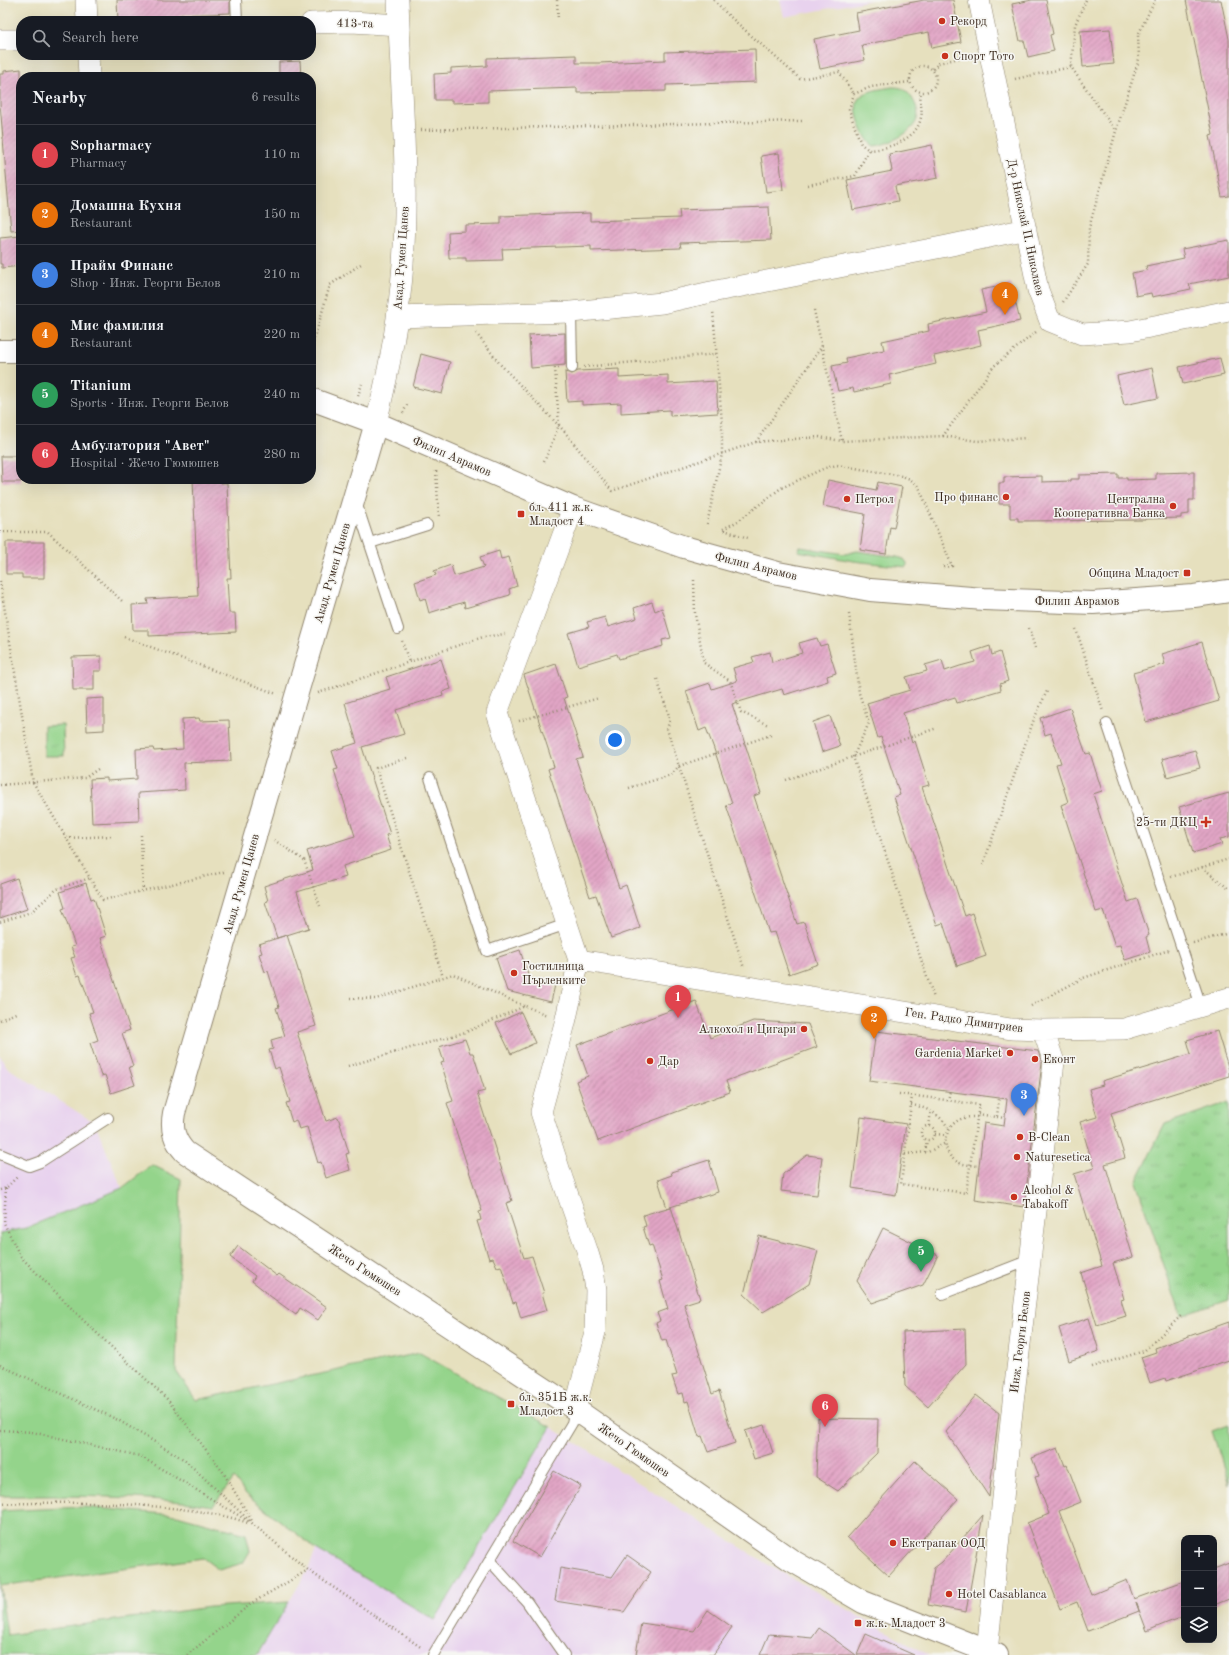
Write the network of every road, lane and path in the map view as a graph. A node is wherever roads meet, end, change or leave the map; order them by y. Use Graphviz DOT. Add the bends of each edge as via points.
graph roads {
  1 [pos="86,0"];
  2 [pos="236,0"];
  3 [pos="398,0"];
  4 [pos="557,0"];
  5 [pos="714,0"];
  6 [pos="979,0"];
  7 [pos="1086,0"];
  8 [pos="1155,0"];
  9 [pos="87,16"];
  10 [pos="237,16"];
  11 [pos="558,20"];
  12 [pos="316,23"];
  13 [pos="399,25"];
  14 [pos="0,40"];
  15 [pos="16,40"];
  16 [pos="989,50"];
  17 [pos="88,60"];
  18 [pos="1071,67"];
  19 [pos="933,70"];
  20 [pos="89,72"];
  21 [pos="909,82"];
  22 [pos="996,82"];
  23 [pos="921,92"];
  24 [pos="854,94"];
  25 [pos="802,120"];
  26 [pos="403,130"];
  27 [pos="1116,131"];
  28 [pos="870,150"];
  29 [pos="808,185"];
  30 [pos="1026,229"];
  31 [pos="361,264"];
  32 [pos="711,292"];
  33 [pos="814,310"];
  34 [pos="1229,311"];
  35 [pos="570,312"];
  36 [pos="462,315"];
  37 [pos="397,317"];
  38 [pos="1050,321"];
  39 [pos="316,333"];
  40 [pos="822,346"];
  41 [pos="0,351"];
  42 [pos="16,351"];
  43 [pos="716,354"];
  44 [pos="572,368"];
  45 [pos="362,384"];
  46 [pos="360,388"];
  47 [pos="316,401"];
  48 [pos="407,405"];
  49 [pos="404,411"];
  50 [pos="376,423"];
  51 [pos="559,425"];
  52 [pos="943,436"];
  53 [pos="1028,438"];
  54 [pos="842,441"];
  55 [pos="756,442"];
  56 [pos="722,454"];
  57 [pos="544,462"];
  58 [pos="436,471"];
  59 [pos="355,497"];
  60 [pos="573,508"];
  61 [pos="707,524"];
  62 [pos="426,525"];
  63 [pos="0,532"];
  64 [pos="748,538"];
  65 [pos="370,543"];
  66 [pos="942,567"];
  67 [pos="0,580"];
  68 [pos="694,580"];
  69 [pos="1229,591"];
  70 [pos="122,601"];
  71 [pos="849,614"];
  72 [pos="1029,628"];
  73 [pos="398,629"];
  74 [pos="1076,629"];
  75 [pos="528,630"];
  76 [pos="124,637"];
  77 [pos="1035,648"];
  78 [pos="409,662"];
  79 [pos="657,679"];
  80 [pos="1048,689"];
  81 [pos="278,694"];
  82 [pos="312,695"];
  83 [pos="599,698"];
  84 [pos="1107,723"];
  85 [pos="768,725"];
  86 [pos="502,726"];
  87 [pos="937,728"];
  88 [pos="771,736"];
  89 [pos="853,757"];
  90 [pos="407,758"];
  91 [pos="679,766"];
  92 [pos="98,769"];
  93 [pos="430,778"];
  94 [pos="786,780"];
  95 [pos="33,782"];
  96 [pos="0,785"];
  97 [pos="629,788"];
  98 [pos="141,835"];
  99 [pos="113,836"];
  100 [pos="270,837"];
  101 [pos="66,838"];
  102 [pos="1229,859"];
  103 [pos="983,864"];
  104 [pos="1202,867"];
  105 [pos="225,872"];
  106 [pos="90,878"];
  107 [pos="1160,880"];
  108 [pos="1229,889"];
  109 [pos="143,891"];
  110 [pos="320,906"];
  111 [pos="0,922"];
  112 [pos="567,924"];
  113 [pos="1229,933"];
  114 [pos="1181,946"];
  115 [pos="579,960"];
  116 [pos="444,977"];
  117 [pos="751,987"];
  118 [pos="350,998"];
  119 [pos="1229,998"];
  120 [pos="525,1006"];
  121 [pos="1031,1006"];
  122 [pos="1201,1006"];
  123 [pos="18,1012"];
  124 [pos="941,1018"];
  125 [pos="0,1020"];
  126 [pos="565,1023"];
  127 [pos="1043,1030"];
  128 [pos="348,1066"];
  129 [pos="950,1092"];
  130 [pos="899,1094"];
  131 [pos="912,1096"];
  132 [pos="1000,1098"];
  133 [pos="948,1101"];
  134 [pos="911,1105"];
  135 [pos="931,1111"];
  136 [pos="978,1114"];
  137 [pos="997,1117"];
  138 [pos="108,1118"];
  139 [pos="977,1118"];
  140 [pos="1004,1118"];
  141 [pos="929,1126"];
  142 [pos="949,1129"];
  143 [pos="173,1133"];
  144 [pos="936,1134"];
  145 [pos="946,1135"];
  146 [pos="927,1140"];
  147 [pos="946,1143"];
  148 [pos="925,1152"];
  149 [pos="0,1154"];
  150 [pos="904,1154"];
  151 [pos="970,1165"];
  152 [pos="28,1166"];
  153 [pos="979,1166"];
  154 [pos="6,1188"];
  155 [pos="0,1190"];
  156 [pos="1030,1260"];
  157 [pos="942,1294"];
  158 [pos="1181,1316"];
  159 [pos="0,1365"];
  160 [pos="1092,1368"];
  161 [pos="576,1409"];
  162 [pos="0,1430"];
  163 [pos="0,1504"];
  164 [pos="254,1525"];
  165 [pos="490,1561"];
  166 [pos="308,1570"];
  167 [pos="430,1653"];
  168 [pos="990,1654"];
  169 [pos="187,1655"];
  170 [pos="564,1655"];
  1 -- 9 [label="street"];
  2 -- 10 [label="lane"];
  3 -- 13 [label="street, Акад. Румен Цанев"];
  4 -- 11 [label="path"];
  5 -- 24 [label="path" via="800,79 839,72"];
  6 -- 16 [label="street, Д-р Николай П. Николаев"];
  7 -- 18 [label="path" via="1075,25"];
  8 -- 27 [label="path" via="1138,35 1139,59"];
  12 -- 13 [label="street, 413-та"];
  13 -- 26 [label="street, Акад. Румен Цанев"];
  14 -- 15 [label="street"];
  16 -- 19 [label="path" via="939,64"];
  16 -- 22 [label="street, Д-р Николай П. Николаев"];
  17 -- 20 [label="street"];
  18 -- 22 [label="path"];
  18 -- 27 [label="path"];
  19 -- 21 [label="path" via="925,65 916,67 910,74"];
  19 -- 23 [label="path" via="936,78 934,86 928,92"];
  21 -- 23 [label="path" via="914,89"];
  21 -- 24 [label="path" via="871,87"];
  22 -- 30 [label="street, Д-р Николай П. Николаев"];
  23 -- 28 [label="path" via="921,117 918,126 902,141 886,148"];
  24 -- 28 [label="path" via="850,110 854,125 861,144"];
  25 -- 26 [label="path"];
  26 -- 37 [label="street, Акад. Румен Цанев" via="403,265"];
  27 -- 38 [label="path" via="1089,228 1088,264"];
  28 -- 29 [label="path" via="855,176"];
  30 -- 32 [label="street"];
  30 -- 38 [label="street, Д-р Николай П. Николаев" via="1038,290"];
  31 -- 39 [label="path" via="330,286"];
  32 -- 35 [label="street" via="662,303"];
  32 -- 43 [label="path"];
  33 -- 40 [label="path"];
  34 -- 38 [label="street" via="1130,331 1082,334"];
  35 -- 36 [label="street"];
  35 -- 44 [label="lane"];
  36 -- 37 [label="street"];
  36 -- 51 [label="path" via="500,364"];
  37 -- 50 [label="street, Акад. Румен Цанев"];
  38 -- 52 [label="path" via="994,366"];
  40 -- 54 [label="path"];
  40 -- 55 [label="path"];
  41 -- 42 [label="street"];
  43 -- 44 [label="path"];
  43 -- 56 [label="path"];
  44 -- 51 [label="path" via="555,368"];
  45 -- 46 [label="path"];
  47 -- 50 [label="street, Филип Аврамов"];
  48 -- 49 [label="path"];
  50 -- 59 [label="street, Акад. Румен Цанев"];
  50 -- 60 [label="street, Филип Аврамов"];
  51 -- 56 [label="path" via="612,491"];
  51 -- 57 [label="path"];
  52 -- 53 [label="path" via="977,441"];
  52 -- 54 [label="path"];
  54 -- 55 [label="path" via="819,437"];
  55 -- 56 [label="path"];
  56 -- 61 [label="path"];
  58 -- 62 [label="path" via="439,523"];
  59 -- 65 [label="lane"];
  59 -- 143 [label="street, Акад. Румен Цанев" via="177,1105 172,1123"];
  60 -- 69 [label="street, Филип Аврамов" via="734,562 870,590 984,599 1093,603"];
  60 -- 75 [label="street"];
  62 -- 65 [label="lane"];
  63 -- 70 [label="path" via="48,532"];
  64 -- 66 [label="path" via="723,529 738,521 781,488 825,468 844,467 910,478 919,487 952,566"];
  65 -- 73 [label="lane"];
  67 -- 95 [label="path"];
  68 -- 85 [label="path" via="694,614 704,663 730,681 741,712"];
  71 -- 89 [label="path" via="859,693 870,724"];
  72 -- 77 [label="path"];
  73 -- 78 [label="path"];
  74 -- 84 [label="path"];
  75 -- 78 [label="path" via="483,637"];
  75 -- 86 [label="street" via="498,713"];
  76 -- 81 [label="path"];
  78 -- 82 [label="path"];
  79 -- 91 [label="path" via="670,719 668,729"];
  80 -- 103 [label="path" via="1034,719"];
  83 -- 86 [label="path"];
  84 -- 107 [label="lane"];
  86 -- 112 [label="street"];
  87 -- 89 [label="path"];
  88 -- 91 [label="path"];
  89 -- 94 [label="path"];
  89 -- 124 [label="path"];
  90 -- 116 [label="path" via="376,768"];
  91 -- 97 [label="path" via="671,775"];
  91 -- 117 [label="path"];
  92 -- 95 [label="path" via="85,778"];
  93 -- 112 [label="lane" via="487,951"];
  95 -- 96 [label="path"];
  95 -- 101 [label="path"];
  98 -- 109 [label="path"];
  99 -- 101 [label="path"];
  100 -- 110 [label="path" via="304,860"];
  101 -- 106 [label="path"];
  102 -- 104 [label="path"];
  104 -- 107 [label="path"];
  104 -- 108 [label="path"];
  105 -- 109 [label="path"];
  106 -- 109 [label="path" via="103,900"];
  106 -- 111 [label="path" via="57,889 31,912"];
  107 -- 114 [label="lane"];
  112 -- 115 [label="street"];
  113 -- 114 [label="path"];
  114 -- 121 [label="path" via="1083,978"];
  114 -- 122 [label="lane"];
  115 -- 117 [label="street, Ген. Радко Димитриев"];
  115 -- 126 [label="street"];
  116 -- 118 [label="path" via="376,999"];
  116 -- 120 [label="path" via="453,974"];
  117 -- 124 [label="street, Ген. Радко Димитриев"];
  119 -- 122 [label="street, Ген. Радко Димитриев"];
  120 -- 126 [label="path"];
  120 -- 128 [label="path" via="466,1032"];
  122 -- 127 [label="street, Ген. Радко Димитриев" via="1124,1029"];
  123 -- 125 [label="path"];
  124 -- 127 [label="street, Ген. Радко Димитриев" via="1011,1029"];
  126 -- 161 [label="street" via="541,1112 591,1263 596,1290 595,1332"];
  127 -- 156 [label="street, Инж. Георги Белов" via="1054,1062"];
  129 -- 133 [label="path"];
  130 -- 131 [label="path"];
  131 -- 133 [label="path"];
  131 -- 134 [label="path"];
  132 -- 137 [label="path"];
  133 -- 136 [label="path" via="979,1105"];
  134 -- 135 [label="path"];
  134 -- 150 [label="path"];
  135 -- 141 [label="path"];
  135 -- 142 [label="path" via="942,1119"];
  136 -- 137 [label="path"];
  136 -- 139 [label="path"];
  137 -- 140 [label="path"];
  138 -- 152 [label="lane" via="40,1162"];
  139 -- 142 [label="path" via="957,1120"];
  139 -- 151 [label="path"];
  141 -- 144 [label="path" via="935,1129"];
  141 -- 146 [label="path" via="922,1130 923,1137"];
  142 -- 145 [label="path"];
  143 -- 161 [label="street, Жечо Гюмюшев" via="185,1152"];
  144 -- 145 [label="path"];
  144 -- 146 [label="path"];
  145 -- 147 [label="path"];
  146 -- 148 [label="path"];
  147 -- 148 [label="path"];
  147 -- 151 [label="path" via="952,1157"];
  148 -- 150 [label="path"];
  149 -- 152 [label="lane"];
  150 -- 151 [label="path" via="901,1184 966,1194"];
  151 -- 153 [label="path"];
  152 -- 154 [label="path"];
  154 -- 155 [label="path"];
  154 -- 164 [label="path" via="4,1223 20,1256 167,1399 223,1472"];
  156 -- 157 [label="lane"];
  156 -- 168 [label="street, Инж. Георги Белов" via="1013,1402"];
  158 -- 160 [label="path" via="1144,1351"];
  159 -- 164 [label="path" via="118,1420 185,1460"];
  161 -- 165 [label="lane" via="572,1422"];
  161 -- 168 [label="street, Жечо Гюмюшев" via="791,1560 863,1602"];
  162 -- 164 [label="path" via="32,1432 140,1456"];
  163 -- 164 [label="path" via="119,1503 195,1510 231,1517"];
  164 -- 166 [label="path"];
  165 -- 167 [label="lane"];
  165 -- 170 [label="lane" via="527,1602"];
  166 -- 167 [label="path"];
  166 -- 169 [label="path" via="252,1603"];
}
